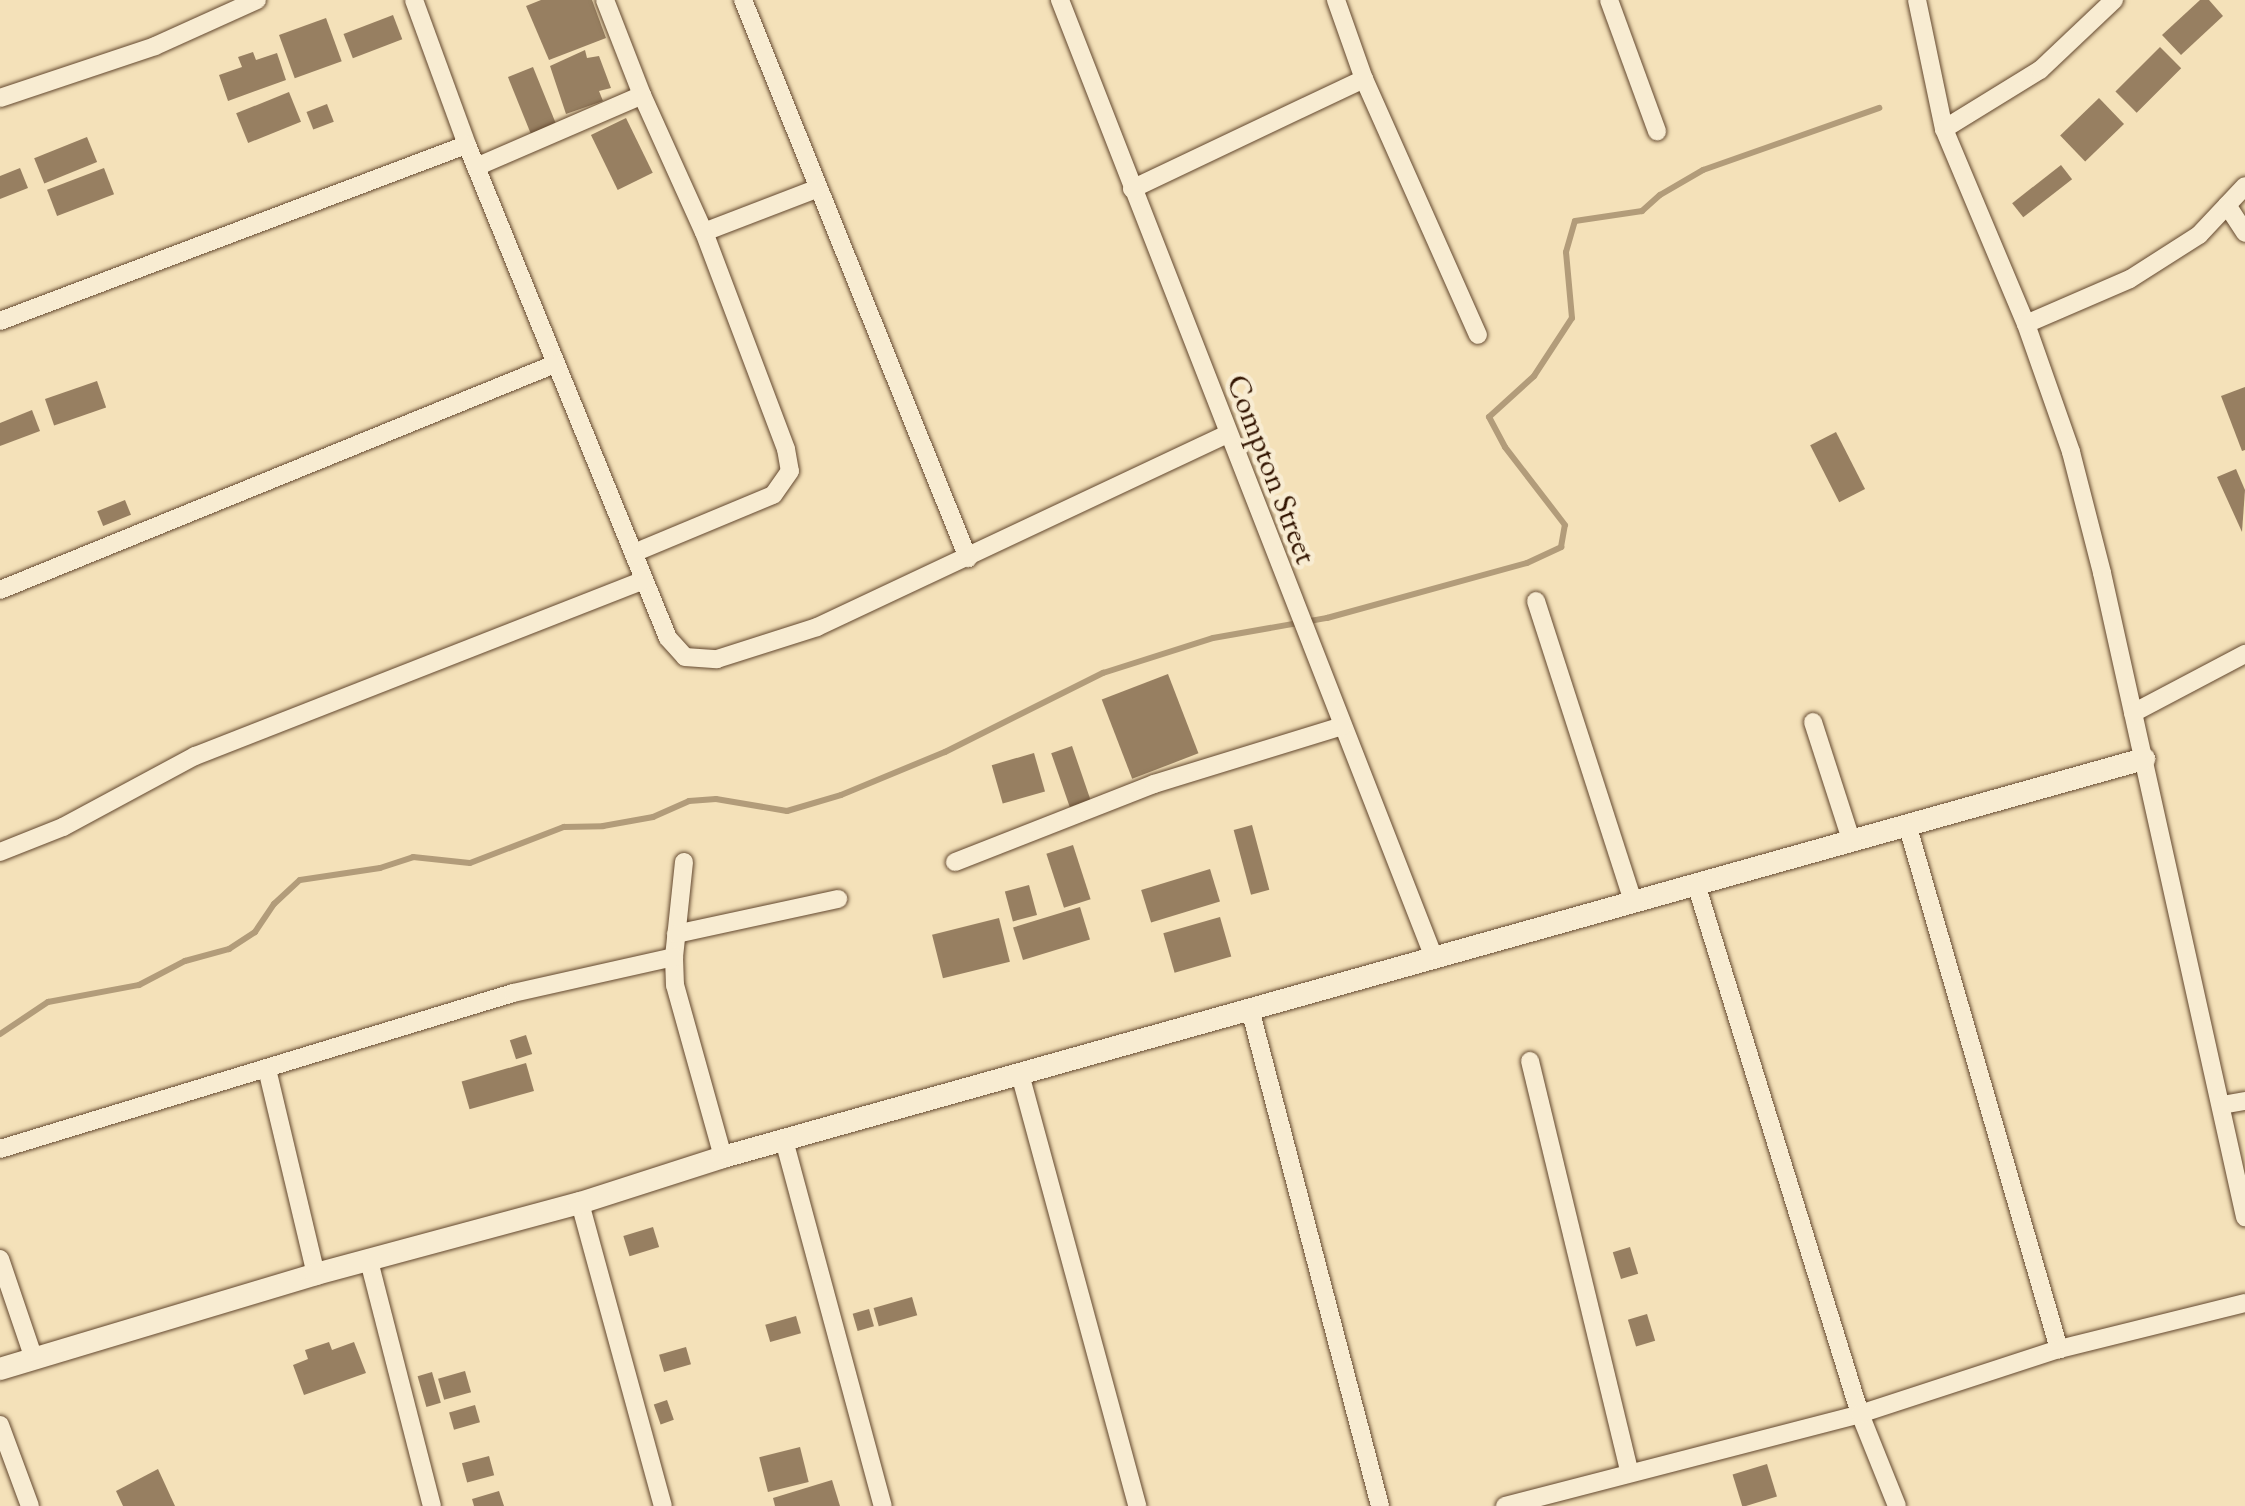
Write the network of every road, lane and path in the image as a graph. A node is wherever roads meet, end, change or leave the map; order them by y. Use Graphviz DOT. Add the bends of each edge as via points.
graph roads {
  1 [pos="258,0"];
  2 [pos="414,0"];
  3 [pos="605,0"];
  4 [pos="743,0"];
  5 [pos="1060,0"];
  6 [pos="1336,0"];
  7 [pos="1608,0"];
  8 [pos="1917,0"];
  9 [pos="2114,0"];
  10 [pos="1364,78"];
  11 [pos="642,95"];
  12 [pos="0,98"];
  13 [pos="1657,130"];
  14 [pos="1944,130"];
  15 [pos="468,145"];
  16 [pos="476,167"];
  17 [pos="2245,186"];
  18 [pos="816,189"];
  19 [pos="1132,189"];
  20 [pos="2227,205"];
  21 [pos="704,232"];
  22 [pos="2245,234"];
  23 [pos="0,321"];
  24 [pos="2026,324"];
  25 [pos="1478,335"];
  26 [pos="556,364"];
  27 [pos="1227,434"];
  28 [pos="634,554"];
  29 [pos="968,558"];
  30 [pos="644,580"];
  31 [pos="0,590"];
  32 [pos="1536,601"];
  33 [pos="2245,654"];
  34 [pos="2133,713"];
  35 [pos="1813,722"];
  36 [pos="1342,726"];
  37 [pos="2144,759"];
  38 [pos="1908,824"];
  39 [pos="1851,840"];
  40 [pos="0,852"];
  41 [pos="684,862"];
  42 [pos="955,862"];
  43 [pos="1696,884"];
  44 [pos="838,899"];
  45 [pos="1633,902"];
  46 [pos="676,934"];
  47 [pos="674,956"];
  48 [pos="1434,958"];
  49 [pos="1250,1010"];
  50 [pos="1530,1061"];
  51 [pos="267,1068"];
  52 [pos="1020,1074"];
  53 [pos="2245,1100"];
  54 [pos="2222,1105"];
  55 [pos="784,1140"];
  56 [pos="0,1149"];
  57 [pos="723,1157"];
  58 [pos="580,1202"];
  59 [pos="2245,1217"];
  60 [pos="0,1258"];
  61 [pos="369,1261"];
  62 [pos="316,1274"];
  63 [pos="2245,1303"];
  64 [pos="2059,1348"];
  65 [pos="34,1359"];
  66 [pos="0,1369"];
  67 [pos="1860,1414"];
  68 [pos="0,1425"];
  69 [pos="1629,1471"];
  70 [pos="30,1506"];
  71 [pos="432,1506"];
  72 [pos="664,1506"];
  73 [pos="884,1506"];
  74 [pos="1138,1506"];
  75 [pos="1380,1506"];
  76 [pos="1505,1506"];
  77 [pos="1897,1506"];
  1 -- 12 [label="street" via="156,46"];
  2 -- 15 [label="street"];
  3 -- 11 [label="street"];
  4 -- 18 [label="street"];
  5 -- 19 [label="street, Compton Street"];
  6 -- 10 [label="street"];
  7 -- 13 [label="street"];
  8 -- 14 [label="street"];
  9 -- 14 [label="street" via="2040,70"];
  10 -- 19 [label="street"];
  10 -- 25 [label="street"];
  11 -- 16 [label="street"];
  11 -- 21 [label="street"];
  14 -- 24 [label="street"];
  15 -- 16 [label="street"];
  15 -- 23 [label="street"];
  16 -- 26 [label="street"];
  17 -- 20 [label="street"];
  18 -- 21 [label="street"];
  18 -- 29 [label="street"];
  19 -- 27 [label="street, Compton Street"];
  20 -- 22 [label="street"];
  20 -- 24 [label="street" via="2199,235 2130,279"];
  21 -- 28 [label="street" via="790,471 773,495"];
  24 -- 34 [label="street" via="2071,452"];
  26 -- 28 [label="street"];
  26 -- 31 [label="street"];
  27 -- 29 [label="street"];
  27 -- 36 [label="street, Compton Street"];
  28 -- 30 [label="street"];
  29 -- 30 [label="street" via="817,627 717,659 685,658 668,638"];
  30 -- 40 [label="street" via="249,733"];
  32 -- 45 [label="street"];
  33 -- 34 [label="street"];
  34 -- 37 [label="street"];
  35 -- 39 [label="street"];
  36 -- 42 [label="street" via="1154,784"];
  36 -- 48 [label="street, Compton Street"];
  37 -- 38 [label="street"];
  37 -- 54 [label="street"];
  38 -- 39 [label="street"];
  38 -- 64 [label="street"];
  39 -- 43 [label="street"];
  41 -- 46 [label="street"];
  43 -- 45 [label="street"];
  43 -- 67 [label="street"];
  44 -- 46 [label="street"];
  45 -- 48 [label="street"];
  46 -- 47 [label="street"];
  47 -- 51 [label="street" via="513,993"];
  47 -- 57 [label="street"];
  48 -- 49 [label="street"];
  49 -- 52 [label="street"];
  49 -- 75 [label="street"];
  50 -- 69 [label="street"];
  51 -- 56 [label="street"];
  51 -- 62 [label="street"];
  52 -- 55 [label="street"];
  52 -- 74 [label="street"];
  53 -- 54 [label="street"];
  54 -- 59 [label="street"];
  55 -- 57 [label="street"];
  55 -- 73 [label="street"];
  57 -- 58 [label="street"];
  58 -- 61 [label="street"];
  58 -- 72 [label="street"];
  60 -- 65 [label="street"];
  61 -- 62 [label="street"];
  61 -- 71 [label="street"];
  62 -- 65 [label="street"];
  63 -- 64 [label="street"];
  64 -- 67 [label="street"];
  65 -- 66 [label="street"];
  67 -- 69 [label="street"];
  67 -- 77 [label="street"];
  68 -- 70 [label="street"];
  69 -- 76 [label="street"];
}
